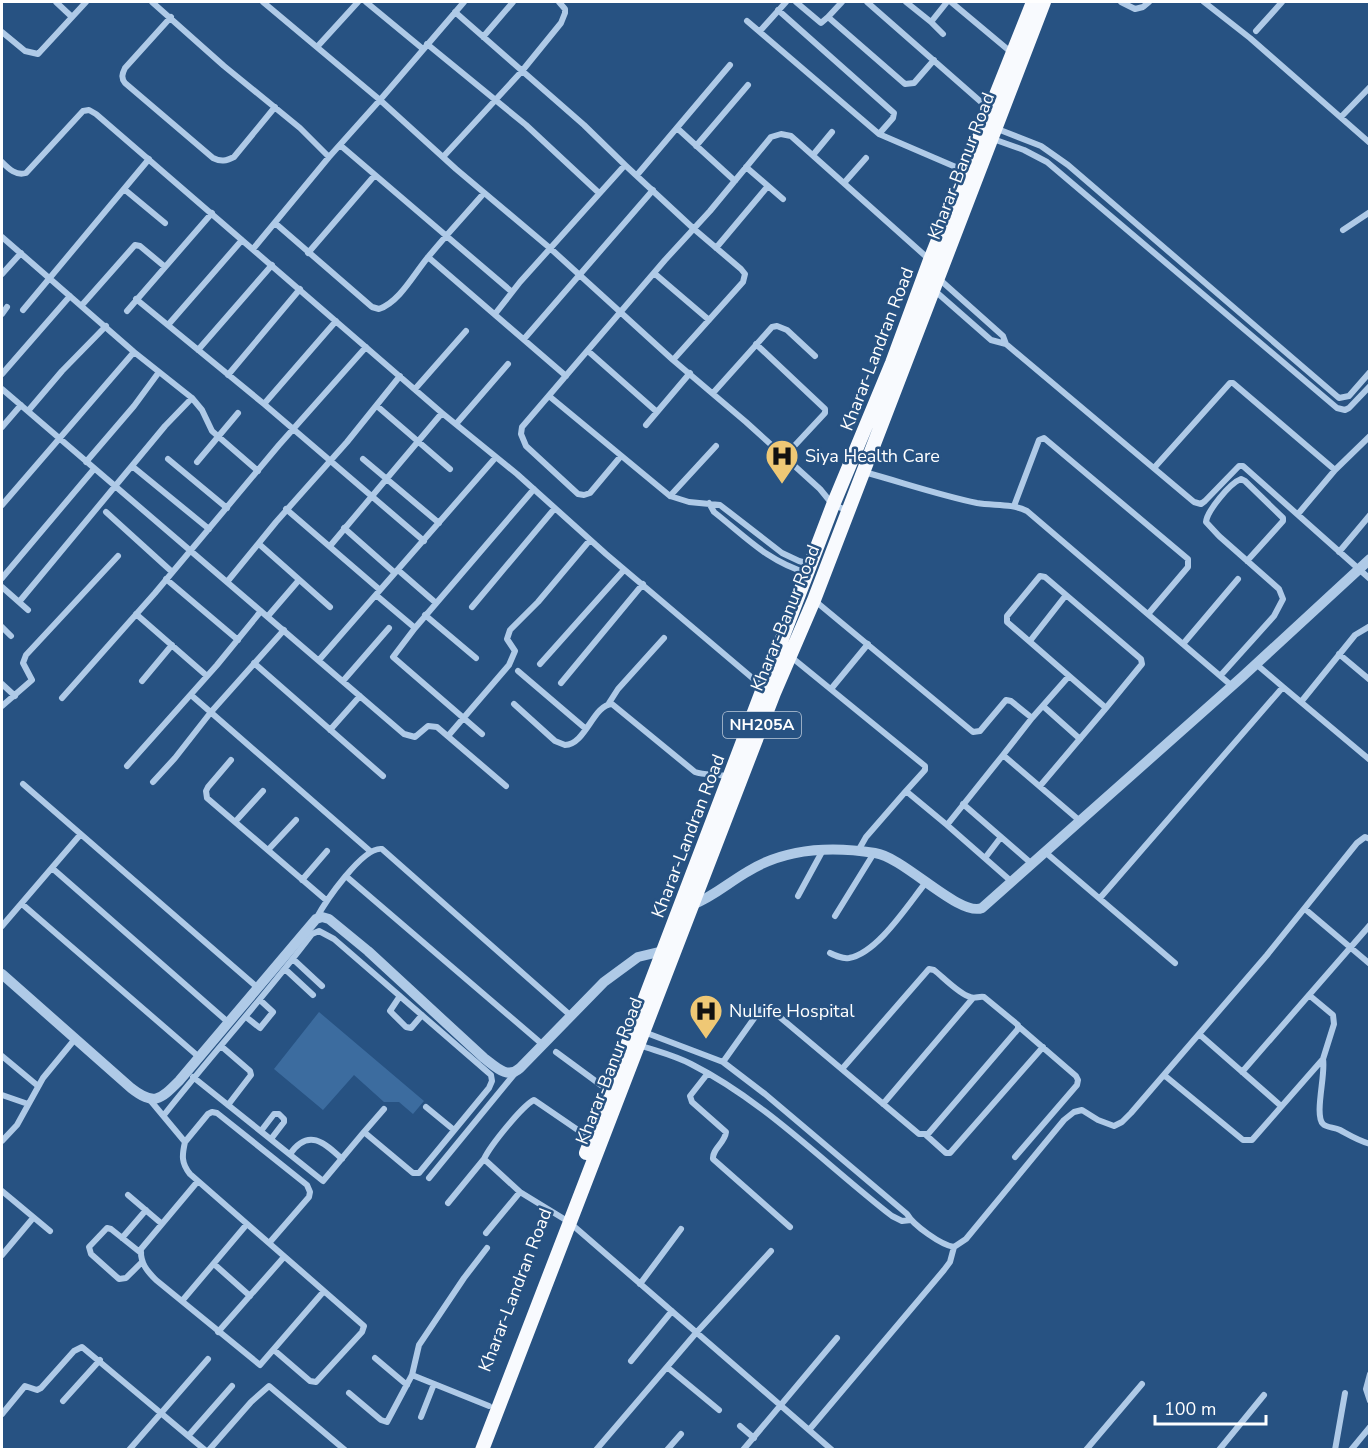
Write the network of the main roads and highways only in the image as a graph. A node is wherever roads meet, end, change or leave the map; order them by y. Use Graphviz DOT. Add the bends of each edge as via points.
graph roads {
  1 [pos="1033,2"];
  2 [pos="1044,2"];
  3 [pos="936,273"];
  4 [pos="770,690"];
  5 [pos="687,903"];
  6 [pos="642,1028"];
  7 [pos="565,1220"];
  8 [pos="473,1449"];
  9 [pos="482,1449"];
  1 -- 3 [label="highway, Kharar-Landran Road / NH205A" via="965,171"];
  2 -- 3 [label="highway, Kharar-Banur Road / NH205A"];
  3 -- 4 [label="highway, Kharar-Banur Road / NH205A" via="814,600 790,656"];
  3 -- 4 [label="highway, Kharar-Landran Road / NH205A" via="892,363 833,505"];
  4 -- 5 [label="highway, Kharar-Banur Road / NH205A"];
  4 -- 5 [label="highway, Kharar-Landran Road / NH205A" via="730,777"];
  5 -- 6 [label="highway, Kharar-Banur Road / NH205A"];
  5 -- 6 [label="highway, Kharar-Landran Road / NH205A" via="663,951"];
  6 -- 7 [label="highway, Kharar-Banur Road / NH205A"];
  6 -- 7 [label="highway, Kharar-Landran Road / NH205A" via="610,1091"];
  7 -- 8 [label="highway, Kharar-Landran Road / NH205A"];
  7 -- 9 [label="highway, Kharar-Banur Road / NH205A"];
}
